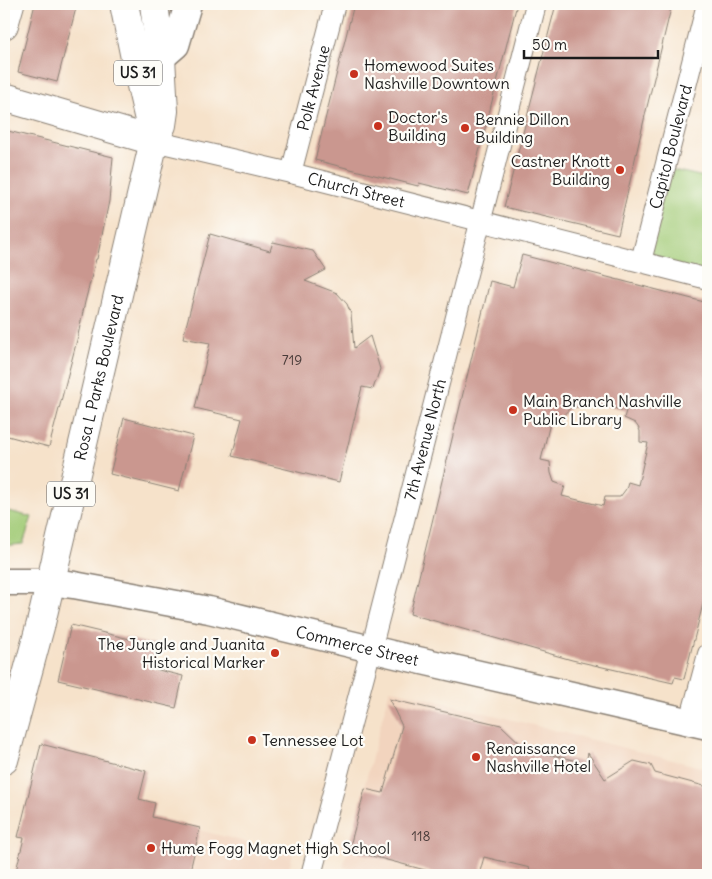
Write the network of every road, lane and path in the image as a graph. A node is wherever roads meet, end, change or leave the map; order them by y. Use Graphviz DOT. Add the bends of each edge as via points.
graph roads {
  1 [pos="10,4"];
  2 [pos="124,4"];
  3 [pos="154,4"];
  4 [pos="188,4"];
  5 [pos="335,4"];
  6 [pos="536,4"];
  7 [pos="707,4"];
  8 [pos="4,26"];
  9 [pos="161,58"];
  10 [pos="4,97"];
  11 [pos="154,141"];
  12 [pos="291,173"];
  13 [pos="480,221"];
  14 [pos="641,261"];
  15 [pos="708,279"];
  16 [pos="4,582"];
  17 [pos="50,582"];
  18 [pos="371,649"];
  19 [pos="708,654"];
  20 [pos="699,724"];
  21 [pos="4,760"];
  22 [pos="311,875"];
  1 -- 8 [label="main road"];
  2 -- 11 [label="main road, Rosa L Parks Boulevard / US 31"];
  3 -- 9 [label="main road, Rosa L Parks Boulevard / US 31"];
  4 -- 9 [label="street" via="176,45"];
  5 -- 12 [label="street, Polk Avenue"];
  6 -- 13 [label="street, 7th Avenue North"];
  7 -- 14 [label="street, Capitol Boulevard"];
  9 -- 11 [label="main road, Rosa L Parks Boulevard / US 31" via="164,111 162,125"];
  10 -- 11 [label="main road, Church Street"];
  11 -- 12 [label="street, Church Street"];
  11 -- 17 [label="main road, Rosa L Parks Boulevard / US 31"];
  12 -- 13 [label="street, Church Street"];
  13 -- 14 [label="street, Church Street"];
  13 -- 18 [label="street, 7th Avenue North"];
  14 -- 15 [label="street, Church Street"];
  16 -- 17 [label="street, Commerce Street"];
  17 -- 18 [label="street, Commerce Street" via="209,610"];
  17 -- 21 [label="main road, Rosa L Parks Boulevard / US 31"];
  18 -- 20 [label="street, Commerce Street"];
  18 -- 22 [label="street, 7th Avenue North"];
  19 -- 20 [label="street"];
}
